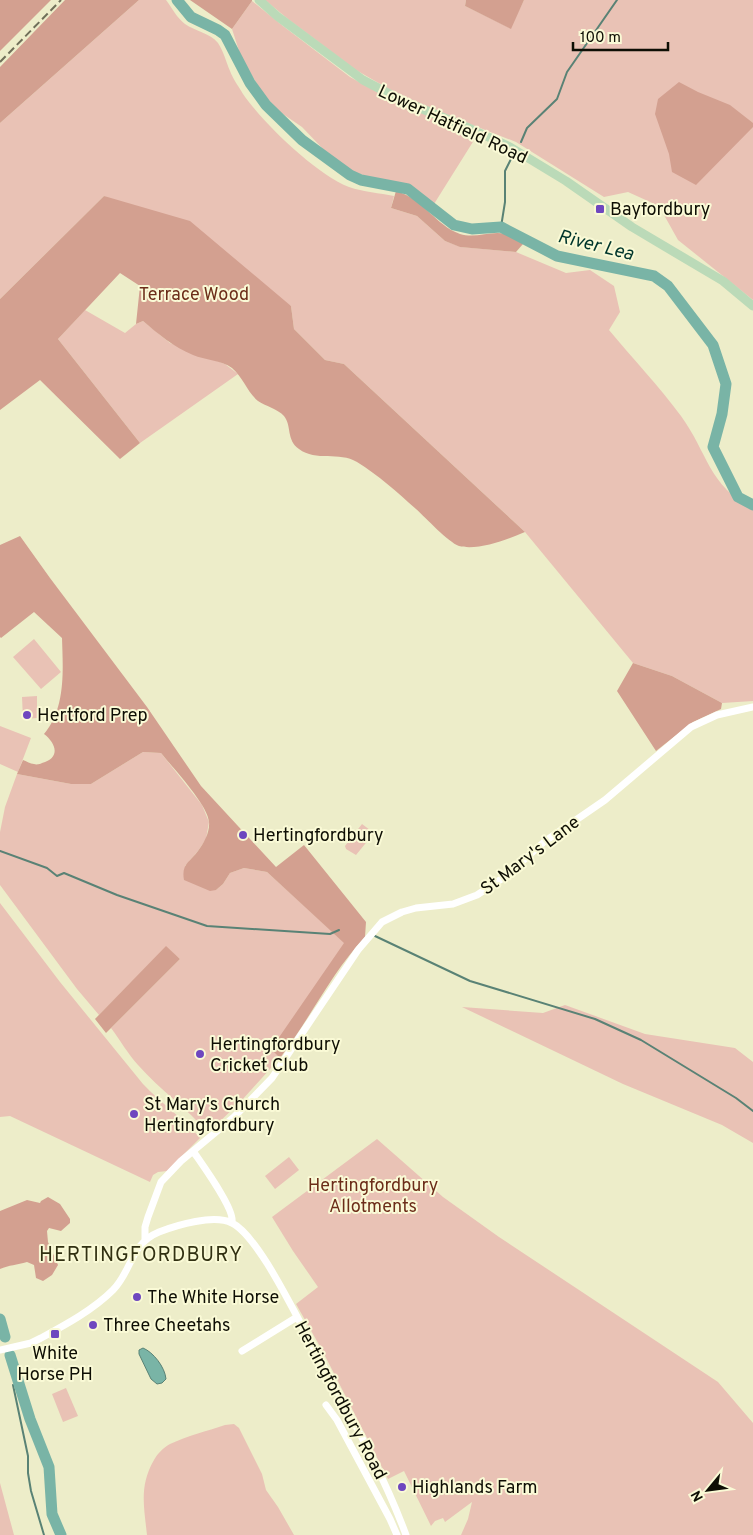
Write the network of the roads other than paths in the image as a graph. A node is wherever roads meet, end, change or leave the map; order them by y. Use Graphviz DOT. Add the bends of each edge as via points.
graph roads {
  1 [pos="259,0"];
  2 [pos="753,306"];
  3 [pos="753,708"];
  4 [pos="193,1151"];
  5 [pos="232,1222"];
  6 [pos="145,1240"];
  7 [pos="297,1317"];
  8 [pos="1,1350"];
  9 [pos="242,1351"];
  10 [pos="326,1405"];
  11 [pos="397,1535"];
  12 [pos="406,1535"];
  1 -- 2 [label="main road, Lower Hatfield Road" via="363,80 403,101 510,147 723,281"];
  3 -- 4 [label="street, St Mary's Lane" via="717,714 691,727 605,800 544,842 506,876 477,895 453,904 409,910 382,922 352,959 272,1078 228,1123"];
  4 -- 5 [label="street, Hertingfordbury Road" via="223,1199"];
  4 -- 6 [label="street, St Mary's Lane" via="161,1182 145,1227"];
  5 -- 6 [label="street" via="214,1219 191,1222"];
  5 -- 7 [label="street, Hertingfordbury Road" via="260,1253"];
  6 -- 8 [label="street" via="112,1291 50,1334 32,1343"];
  7 -- 9 [label="street"];
  7 -- 12 [label="street, Hertingfordbury Road" via="375,1464"];
  10 -- 11 [label="street"];
}
